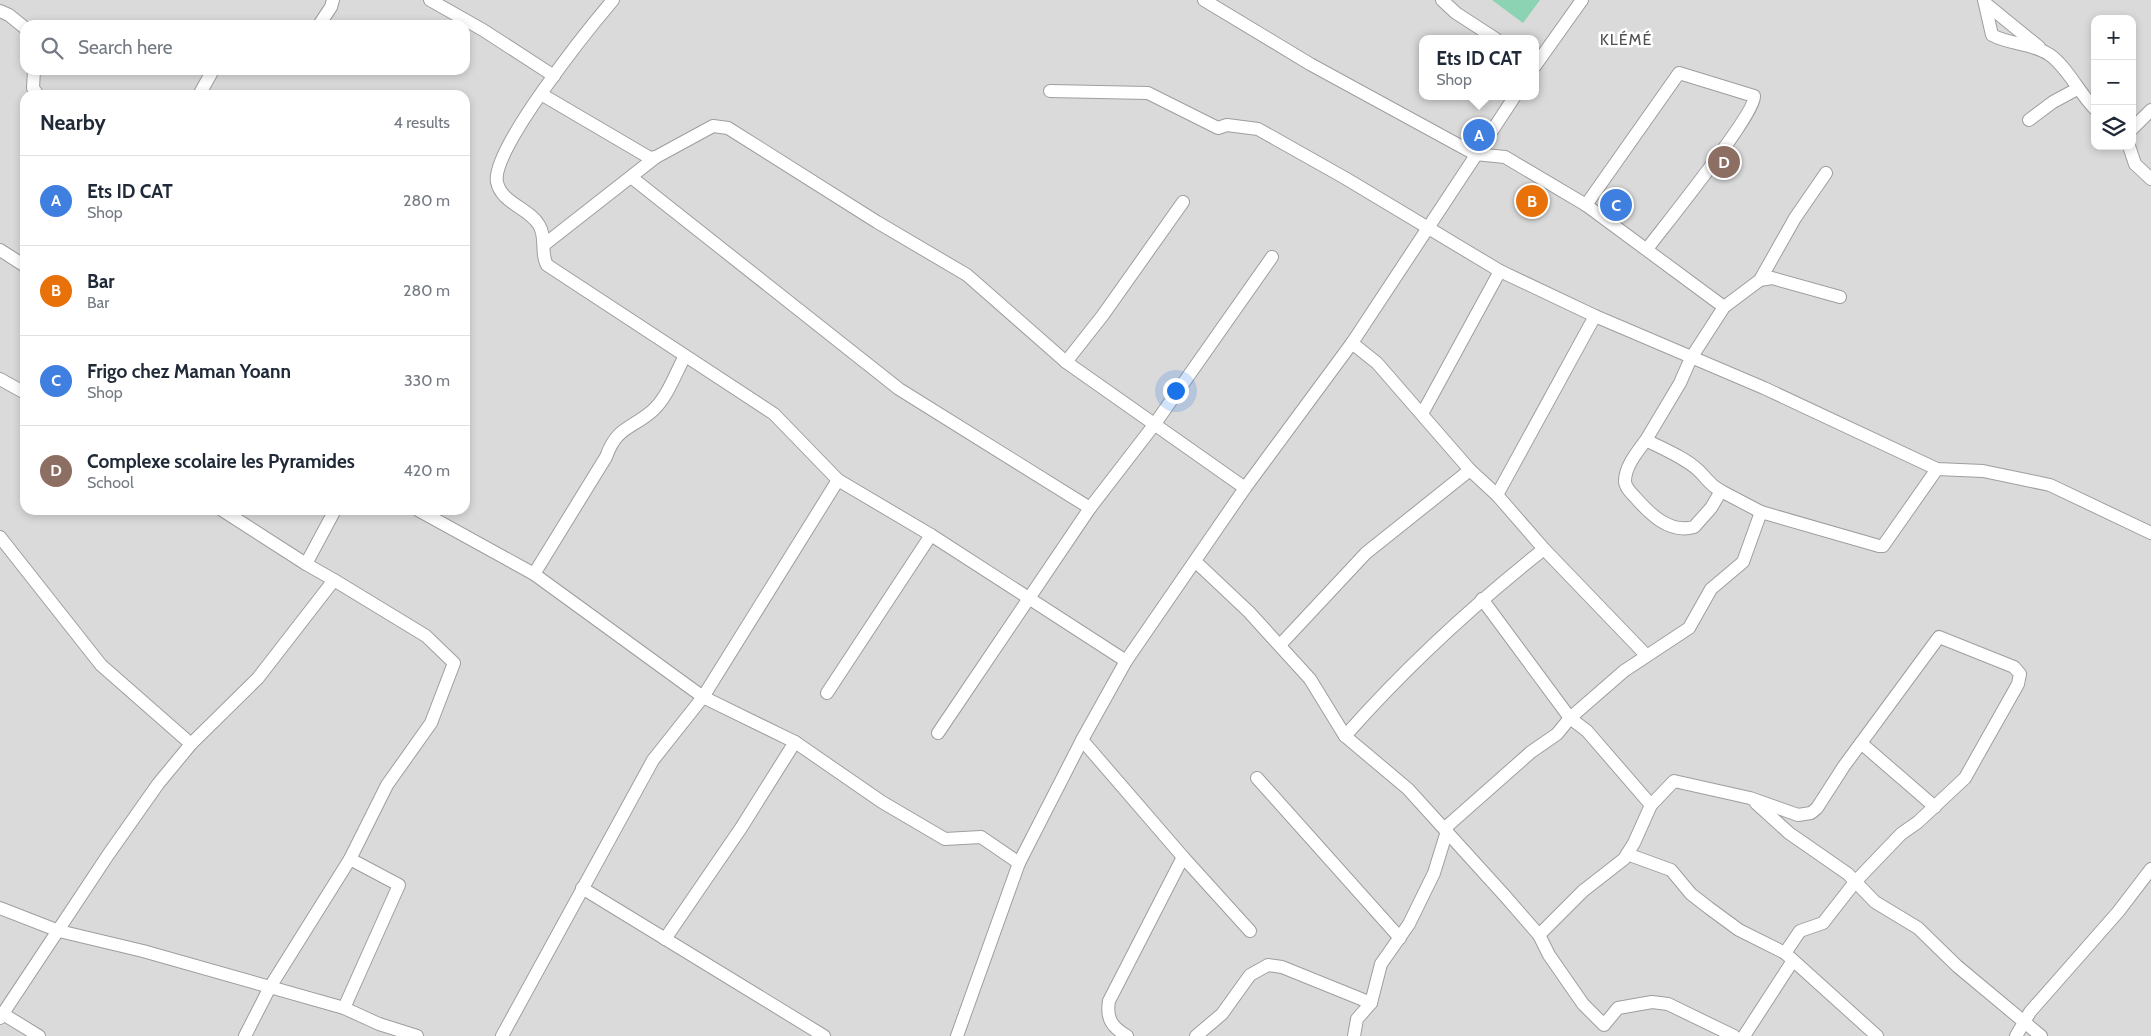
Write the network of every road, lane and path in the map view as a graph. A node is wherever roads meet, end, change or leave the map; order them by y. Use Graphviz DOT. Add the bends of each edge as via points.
graph roads {
  1 [pos="333,0"];
  2 [pos="430,0"];
  3 [pos="613,0"];
  4 [pos="1204,0"];
  5 [pos="1442,0"];
  6 [pos="1582,0"];
  7 [pos="1984,1"];
  8 [pos="0,11"];
  9 [pos="322,20"];
  10 [pos="465,20"];
  11 [pos="470,23"];
  12 [pos="20,24"];
  13 [pos="1490,35"];
  14 [pos="2045,52"];
  15 [pos="1539,59"];
  16 [pos="34,75"];
  17 [pos="210,75"];
  18 [pos="554,76"];
  19 [pos="2077,88"];
  20 [pos="34,90"];
  21 [pos="202,90"];
  22 [pos="1050,92"];
  23 [pos="541,94"];
  24 [pos="1512,100"];
  25 [pos="2092,105"];
  26 [pos="2151,110"];
  27 [pos="2029,120"];
  28 [pos="2136,125"];
  29 [pos="2130,150"];
  30 [pos="1475,154"];
  31 [pos="656,158"];
  32 [pos="1826,173"];
  33 [pos="631,178"];
  34 [pos="2151,179"];
  35 [pos="1183,202"];
  36 [pos="1586,205"];
  37 [pos="1428,230"];
  38 [pos="545,244"];
  39 [pos="1646,249"];
  40 [pos="0,250"];
  41 [pos="1272,257"];
  42 [pos="20,263"];
  43 [pos="1500,271"];
  44 [pos="1760,280"];
  45 [pos="1840,297"];
  46 [pos="1724,307"];
  47 [pos="1595,316"];
  48 [pos="1352,343"];
  49 [pos="685,356"];
  50 [pos="1692,358"];
  51 [pos="1066,362"];
  52 [pos="0,379"];
  53 [pos="20,390"];
  54 [pos="1422,414"];
  55 [pos="1154,425"];
  56 [pos="1646,440"];
  57 [pos="1938,469"];
  58 [pos="1470,470"];
  59 [pos="838,480"];
  60 [pos="1245,488"];
  61 [pos="1721,491"];
  62 [pos="1498,495"];
  63 [pos="1090,508"];
  64 [pos="1761,512"];
  65 [pos="230,515"];
  66 [pos="331,515"];
  67 [pos="427,515"];
  68 [pos="2151,533"];
  69 [pos="931,535"];
  70 [pos="0,537"];
  71 [pos="1544,549"];
  72 [pos="1196,562"];
  73 [pos="306,564"];
  74 [pos="534,574"];
  75 [pos="334,580"];
  76 [pos="1027,599"];
  77 [pos="1482,599"];
  78 [pos="1280,645"];
  79 [pos="1646,655"];
  80 [pos="1126,661"];
  81 [pos="827,693"];
  82 [pos="703,697"];
  83 [pos="1570,718"];
  84 [pos="938,733"];
  85 [pos="1345,736"];
  86 [pos="1082,740"];
  87 [pos="795,742"];
  88 [pos="191,744"];
  89 [pos="1861,744"];
  90 [pos="1257,778"];
  91 [pos="1750,798"];
  92 [pos="1651,805"];
  93 [pos="1935,807"];
  94 [pos="1446,830"];
  95 [pos="1627,854"];
  96 [pos="1183,857"];
  97 [pos="350,858"];
  98 [pos="1019,863"];
  99 [pos="2151,869"];
  100 [pos="1855,882"];
  101 [pos="582,888"];
  102 [pos="0,908"];
  103 [pos="59,931"];
  104 [pos="1250,931"];
  105 [pos="1539,935"];
  106 [pos="1400,938"];
  107 [pos="665,939"];
  108 [pos="1789,957"];
  109 [pos="270,987"];
  110 [pos="1371,1003"];
  111 [pos="344,1008"];
  112 [pos="1,1016"];
  113 [pos="2024,1022"];
  114 [pos="379,1024"];
  115 [pos="39,1036"];
  116 [pos="245,1036"];
  117 [pos="372,1036"];
  118 [pos="417,1036"];
  119 [pos="502,1036"];
  120 [pos="824,1036"];
  121 [pos="957,1036"];
  122 [pos="1127,1036"];
  123 [pos="1196,1036"];
  124 [pos="1354,1036"];
  125 [pos="1734,1036"];
  126 [pos="1744,1036"];
  127 [pos="1877,1036"];
  128 [pos="2016,1036"];
  129 [pos="2041,1036"];
  1 -- 9 [label="street"];
  2 -- 10 [label="street"];
  3 -- 18 [label="street"];
  4 -- 30 [label="street" via="1310,64"];
  5 -- 13 [label="street"];
  6 -- 15 [label="street"];
  7 -- 14 [label="street"];
  7 -- 14 [label="street" via="1992,35"];
  8 -- 12 [label="street"];
  11 -- 18 [label="street"];
  14 -- 19 [label="street"];
  16 -- 20 [label="street"];
  17 -- 21 [label="street"];
  18 -- 23 [label="street"];
  19 -- 25 [label="street"];
  19 -- 27 [label="street"];
  22 -- 37 [label="street" via="1148,92 1218,128 1227,125 1258,129"];
  23 -- 31 [label="street" via="644,156"];
  23 -- 38 [label="street" via="508,147 497,183 502,193 538,222"];
  24 -- 30 [label="street"];
  26 -- 28 [label="street"];
  29 -- 34 [label="street" via="2135,164"];
  30 -- 36 [label="street" via="1505,157"];
  30 -- 37 [label="street"];
  31 -- 33 [label="street"];
  31 -- 51 [label="street" via="713,126 728,128 967,275"];
  32 -- 44 [label="street" via="1795,218"];
  33 -- 38 [label="street"];
  33 -- 63 [label="street" via="899,388"];
  35 -- 51 [label="street"];
  36 -- 39 [label="street"];
  36 -- 39 [label="street" via="1679,73 1754,96 1754,102 1740,125"];
  37 -- 43 [label="street"];
  37 -- 48 [label="street"];
  38 -- 49 [label="street" via="544,260 554,271"];
  39 -- 46 [label="street"];
  40 -- 42 [label="street"];
  41 -- 55 [label="street"];
  43 -- 47 [label="street"];
  43 -- 54 [label="street"];
  44 -- 45 [label="street" via="1772,278"];
  44 -- 46 [label="street"];
  46 -- 50 [label="street"];
  47 -- 50 [label="street"];
  47 -- 62 [label="street"];
  48 -- 54 [label="street" via="1377,363"];
  48 -- 60 [label="street"];
  49 -- 59 [label="street" via="774,414"];
  49 -- 74 [label="street" via="660,402 613,439 606,457"];
  50 -- 56 [label="street"];
  50 -- 57 [label="street"];
  51 -- 55 [label="street"];
  52 -- 53 [label="street"];
  54 -- 58 [label="street"];
  55 -- 60 [label="street"];
  55 -- 63 [label="street"];
  56 -- 61 [label="street" via="1686,461 1698,470 1705,481"];
  56 -- 61 [label="street" via="1624,482 1656,519 1680,528 1694,527"];
  57 -- 64 [label="street" via="1882,546"];
  57 -- 68 [label="street" via="1983,472 2050,485"];
  58 -- 62 [label="street"];
  58 -- 78 [label="street" via="1366,553"];
  59 -- 69 [label="street"];
  59 -- 82 [label="street"];
  60 -- 72 [label="street"];
  61 -- 64 [label="street"];
  62 -- 71 [label="street"];
  63 -- 76 [label="street"];
  64 -- 79 [label="street" via="1743,562 1711,590 1689,628"];
  65 -- 73 [label="street"];
  66 -- 73 [label="street"];
  67 -- 74 [label="street"];
  69 -- 76 [label="street"];
  69 -- 81 [label="street"];
  70 -- 88 [label="street" via="101,665"];
  71 -- 77 [label="street"];
  71 -- 79 [label="street"];
  72 -- 78 [label="street"];
  72 -- 80 [label="street"];
  73 -- 75 [label="street"];
  74 -- 82 [label="street"];
  75 -- 88 [label="street" via="258,678"];
  75 -- 97 [label="street" via="426,636 454,664 431,723 386,785"];
  76 -- 80 [label="street"];
  76 -- 84 [label="street"];
  77 -- 83 [label="street"];
  77 -- 85 [label="street" via="1388,687"];
  78 -- 85 [label="street" via="1310,679"];
  79 -- 83 [label="street"];
  80 -- 86 [label="street"];
  82 -- 87 [label="street"];
  82 -- 101 [label="street" via="654,760"];
  83 -- 92 [label="street" via="1587,731"];
  83 -- 94 [label="street" via="1557,734 1531,752"];
  85 -- 94 [label="street" via="1408,790"];
  86 -- 96 [label="street"];
  86 -- 98 [label="street"];
  87 -- 98 [label="street" via="882,802 945,839 981,837"];
  87 -- 107 [label="street"];
  88 -- 103 [label="street" via="158,784"];
  89 -- 91 [label="street" via="1811,813 1798,815"];
  89 -- 93 [label="street"];
  89 -- 93 [label="street" via="1940,637 2014,667 2020,674 2018,684 1986,742 1965,778"];
  90 -- 106 [label="street"];
  91 -- 92 [label="street" via="1674,781"];
  91 -- 100 [label="street" via="1789,833 1828,858"];
  92 -- 95 [label="street"];
  93 -- 100 [label="street" via="1901,834"];
  94 -- 105 [label="street"];
  94 -- 106 [label="street" via="1434,873"];
  95 -- 105 [label="street" via="1583,891"];
  95 -- 108 [label="street" via="1671,870 1691,894 1709,908 1739,930"];
  96 -- 104 [label="street"];
  96 -- 122 [label="street" via="1109,1001 1107,1012 1110,1022 1114,1029"];
  97 -- 109 [label="street"];
  97 -- 111 [label="street" via="399,885"];
  98 -- 121 [label="street"];
  99 -- 113 [label="street"];
  100 -- 108 [label="street" via="1827,919 1800,931"];
  100 -- 113 [label="street" via="1875,902 1918,928 1957,966"];
  101 -- 107 [label="street"];
  101 -- 119 [label="street"];
  102 -- 103 [label="street"];
  103 -- 109 [label="street"];
  103 -- 112 [label="street"];
  105 -- 125 [label="street" via="1549,955 1584,1004 1604,1025 1618,1008 1652,1002 1668,1004"];
  106 -- 110 [label="street" via="1381,964"];
  107 -- 120 [label="street"];
  108 -- 126 [label="street"];
  108 -- 127 [label="street"];
  109 -- 111 [label="street"];
  109 -- 116 [label="street"];
  110 -- 123 [label="street" via="1268,965 1250,975 1222,1014"];
  110 -- 124 [label="street" via="1357,1019"];
  111 -- 114 [label="street"];
  112 -- 115 [label="street"];
  113 -- 128 [label="street"];
  113 -- 129 [label="street"];
  114 -- 117 [label="street"];
  114 -- 118 [label="street"];
}
